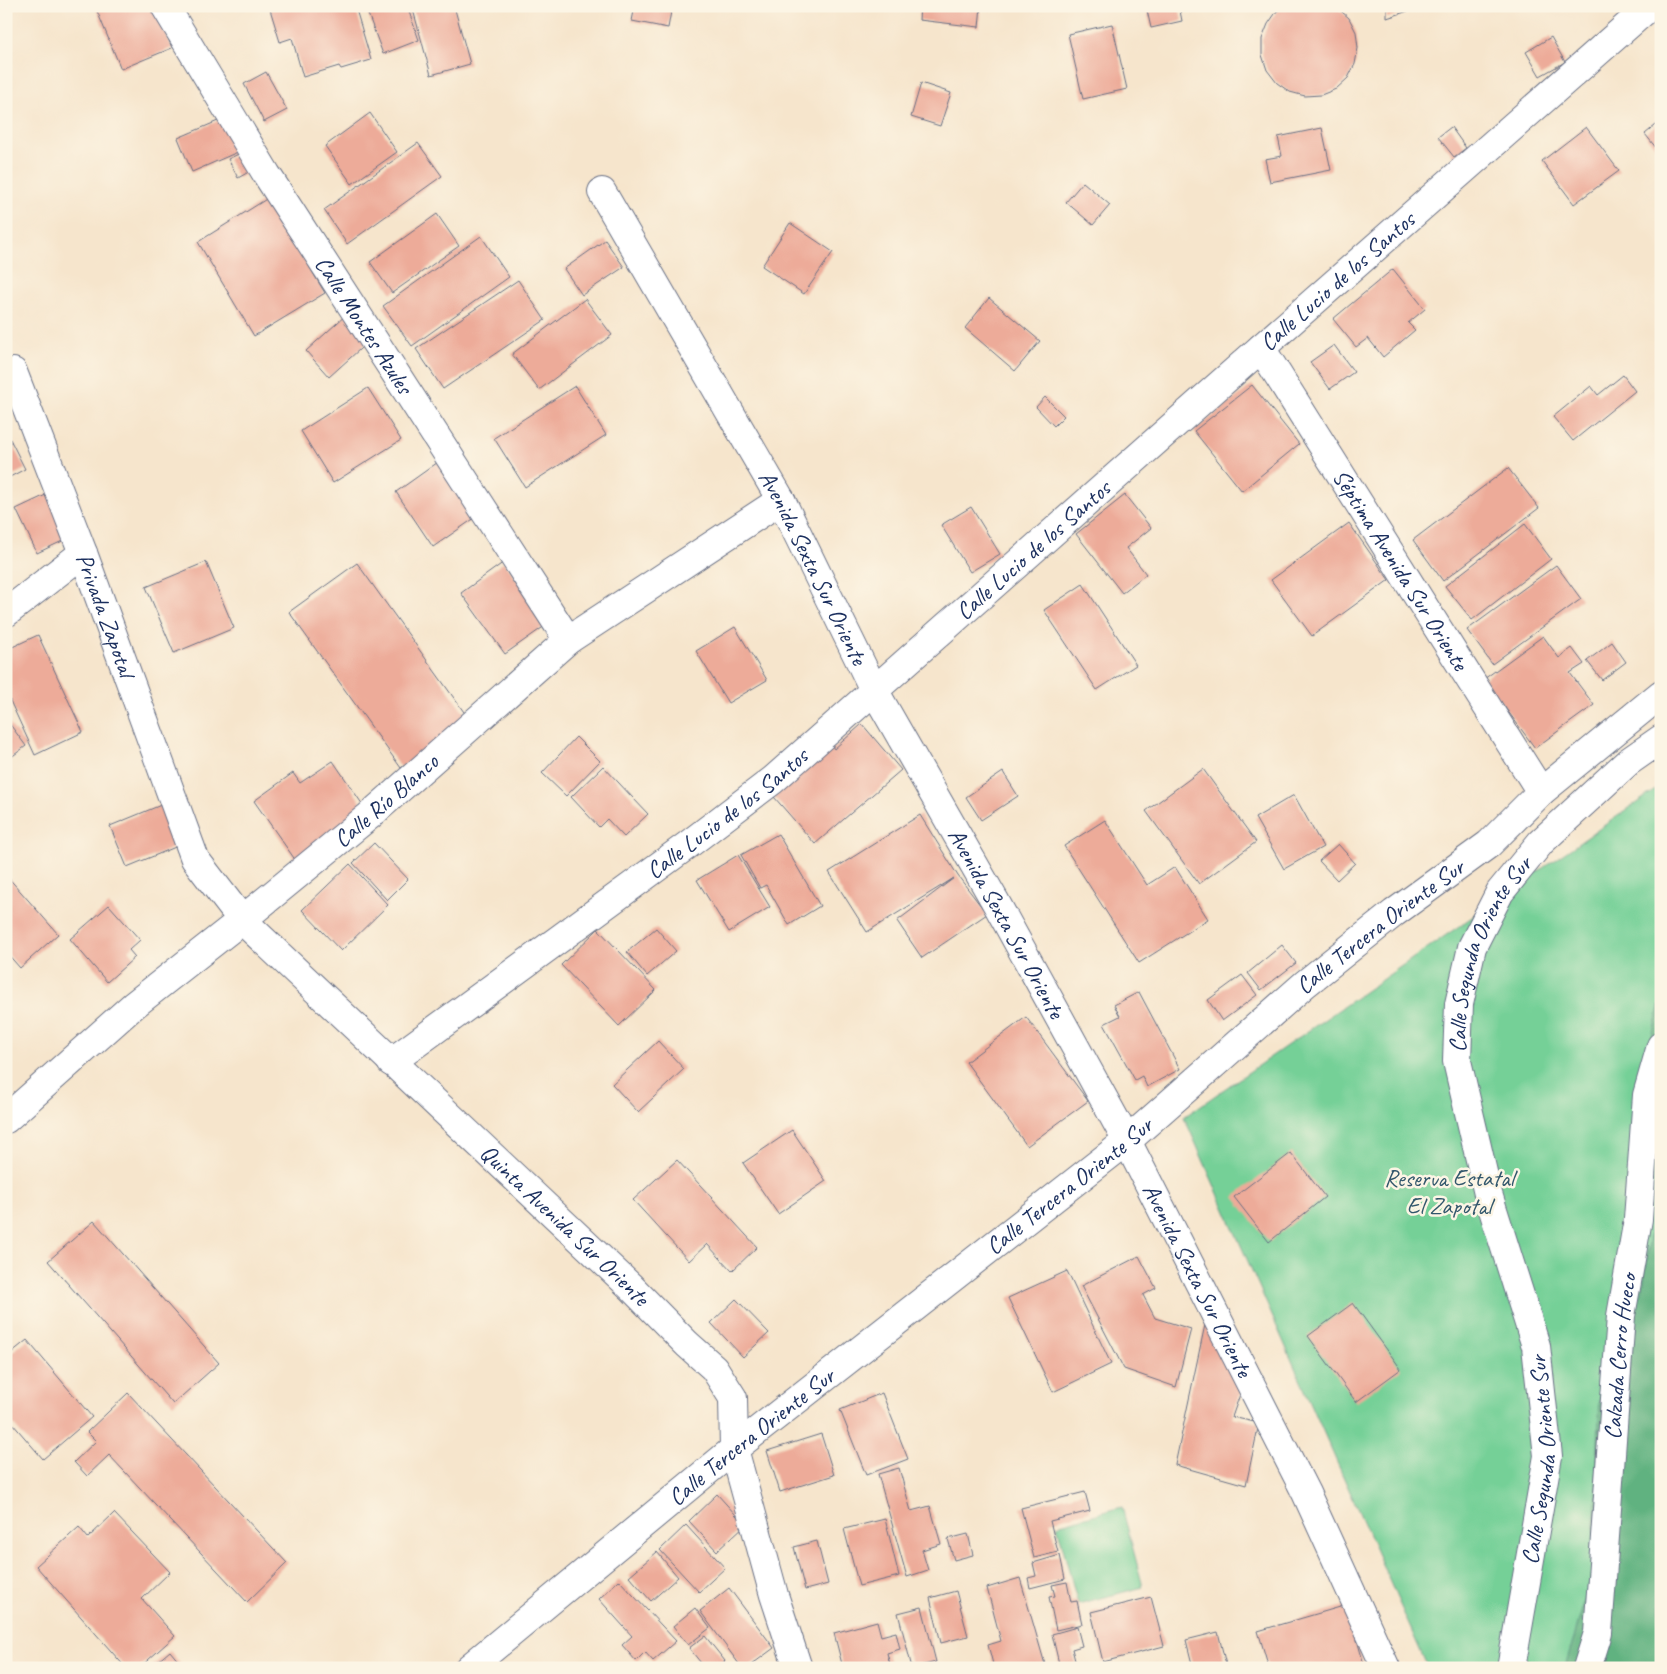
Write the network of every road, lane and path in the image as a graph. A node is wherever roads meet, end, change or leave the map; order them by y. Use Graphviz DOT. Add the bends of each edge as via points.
graph roads {
  1 [pos="165,6"];
  2 [pos="1650,6"];
  3 [pos="602,192"];
  4 [pos="1261,348"];
  5 [pos="12,372"];
  6 [pos="781,500"];
  7 [pos="83,553"];
  8 [pos="6,613"];
  9 [pos="568,640"];
  10 [pos="874,690"];
  11 [pos="1661,694"];
  12 [pos="1661,739"];
  13 [pos="1541,792"];
  14 [pos="195,859"];
  15 [pos="242,920"];
  16 [pos="1661,1046"];
  17 [pos="391,1062"];
  18 [pos="6,1119"];
  19 [pos="1127,1141"];
  20 [pos="734,1449"];
  21 [pos="469,1668"];
  22 [pos="798,1668"];
  23 [pos="1386,1668"];
  24 [pos="1511,1668"];
  25 [pos="1587,1668"];
  1 -- 9 [label="street, Calle Montes Azules" via="266,175"];
  2 -- 4 [label="street, Calle Lucio de los Santos"];
  3 -- 6 [label="street, Avenida Sexta Sur Oriente"];
  4 -- 10 [label="street, Calle Lucio de los Santos"];
  4 -- 13 [label="street, Séptima Avenida Sur Oriente"];
  5 -- 7 [label="street, Privada Zapotal"];
  6 -- 9 [label="street, Calle Río Blanco"];
  6 -- 10 [label="street, Avenida Sexta Sur Oriente"];
  7 -- 8 [label="street"];
  7 -- 14 [label="street, Privada Zapotal"];
  9 -- 15 [label="street, Calle Río Blanco" via="369,816"];
  10 -- 17 [label="street, Calle Lucio de los Santos" via="773,780"];
  10 -- 19 [label="street, Avenida Sexta Sur Oriente"];
  11 -- 13 [label="street, Calle Tercera Oriente Sur"];
  12 -- 24 [label="street, Calle Segunda Oriente Sur" via="1628,762 1541,842 1500,892 1472,947 1459,1004 1457,1061 1488,1194 1536,1346 1548,1456"];
  13 -- 19 [label="street, Calle Tercera Oriente Sur" via="1489,844 1394,913 1306,984"];
  14 -- 15 [label="street, Quinta Avenida Sur Oriente"];
  15 -- 17 [label="street, Quinta Avenida Sur Oriente"];
  15 -- 18 [label="street, Calle Río Blanco" via="134,1005"];
  16 -- 25 [label="street, Calzada Cerro Hueco" via="1648,1095 1638,1219 1621,1316 1598,1633"];
  17 -- 20 [label="street, Quinta Avenida Sur Oriente" via="714,1368 733,1398"];
  19 -- 20 [label="street, Calle Tercera Oriente Sur"];
  19 -- 23 [label="street, Avenida Sexta Sur Oriente" via="1306,1493"];
  20 -- 21 [label="street, Calle Tercera Oriente Sur"];
  20 -- 22 [label="street, Quinta Avenida Sur Oriente" via="774,1595"];
}
